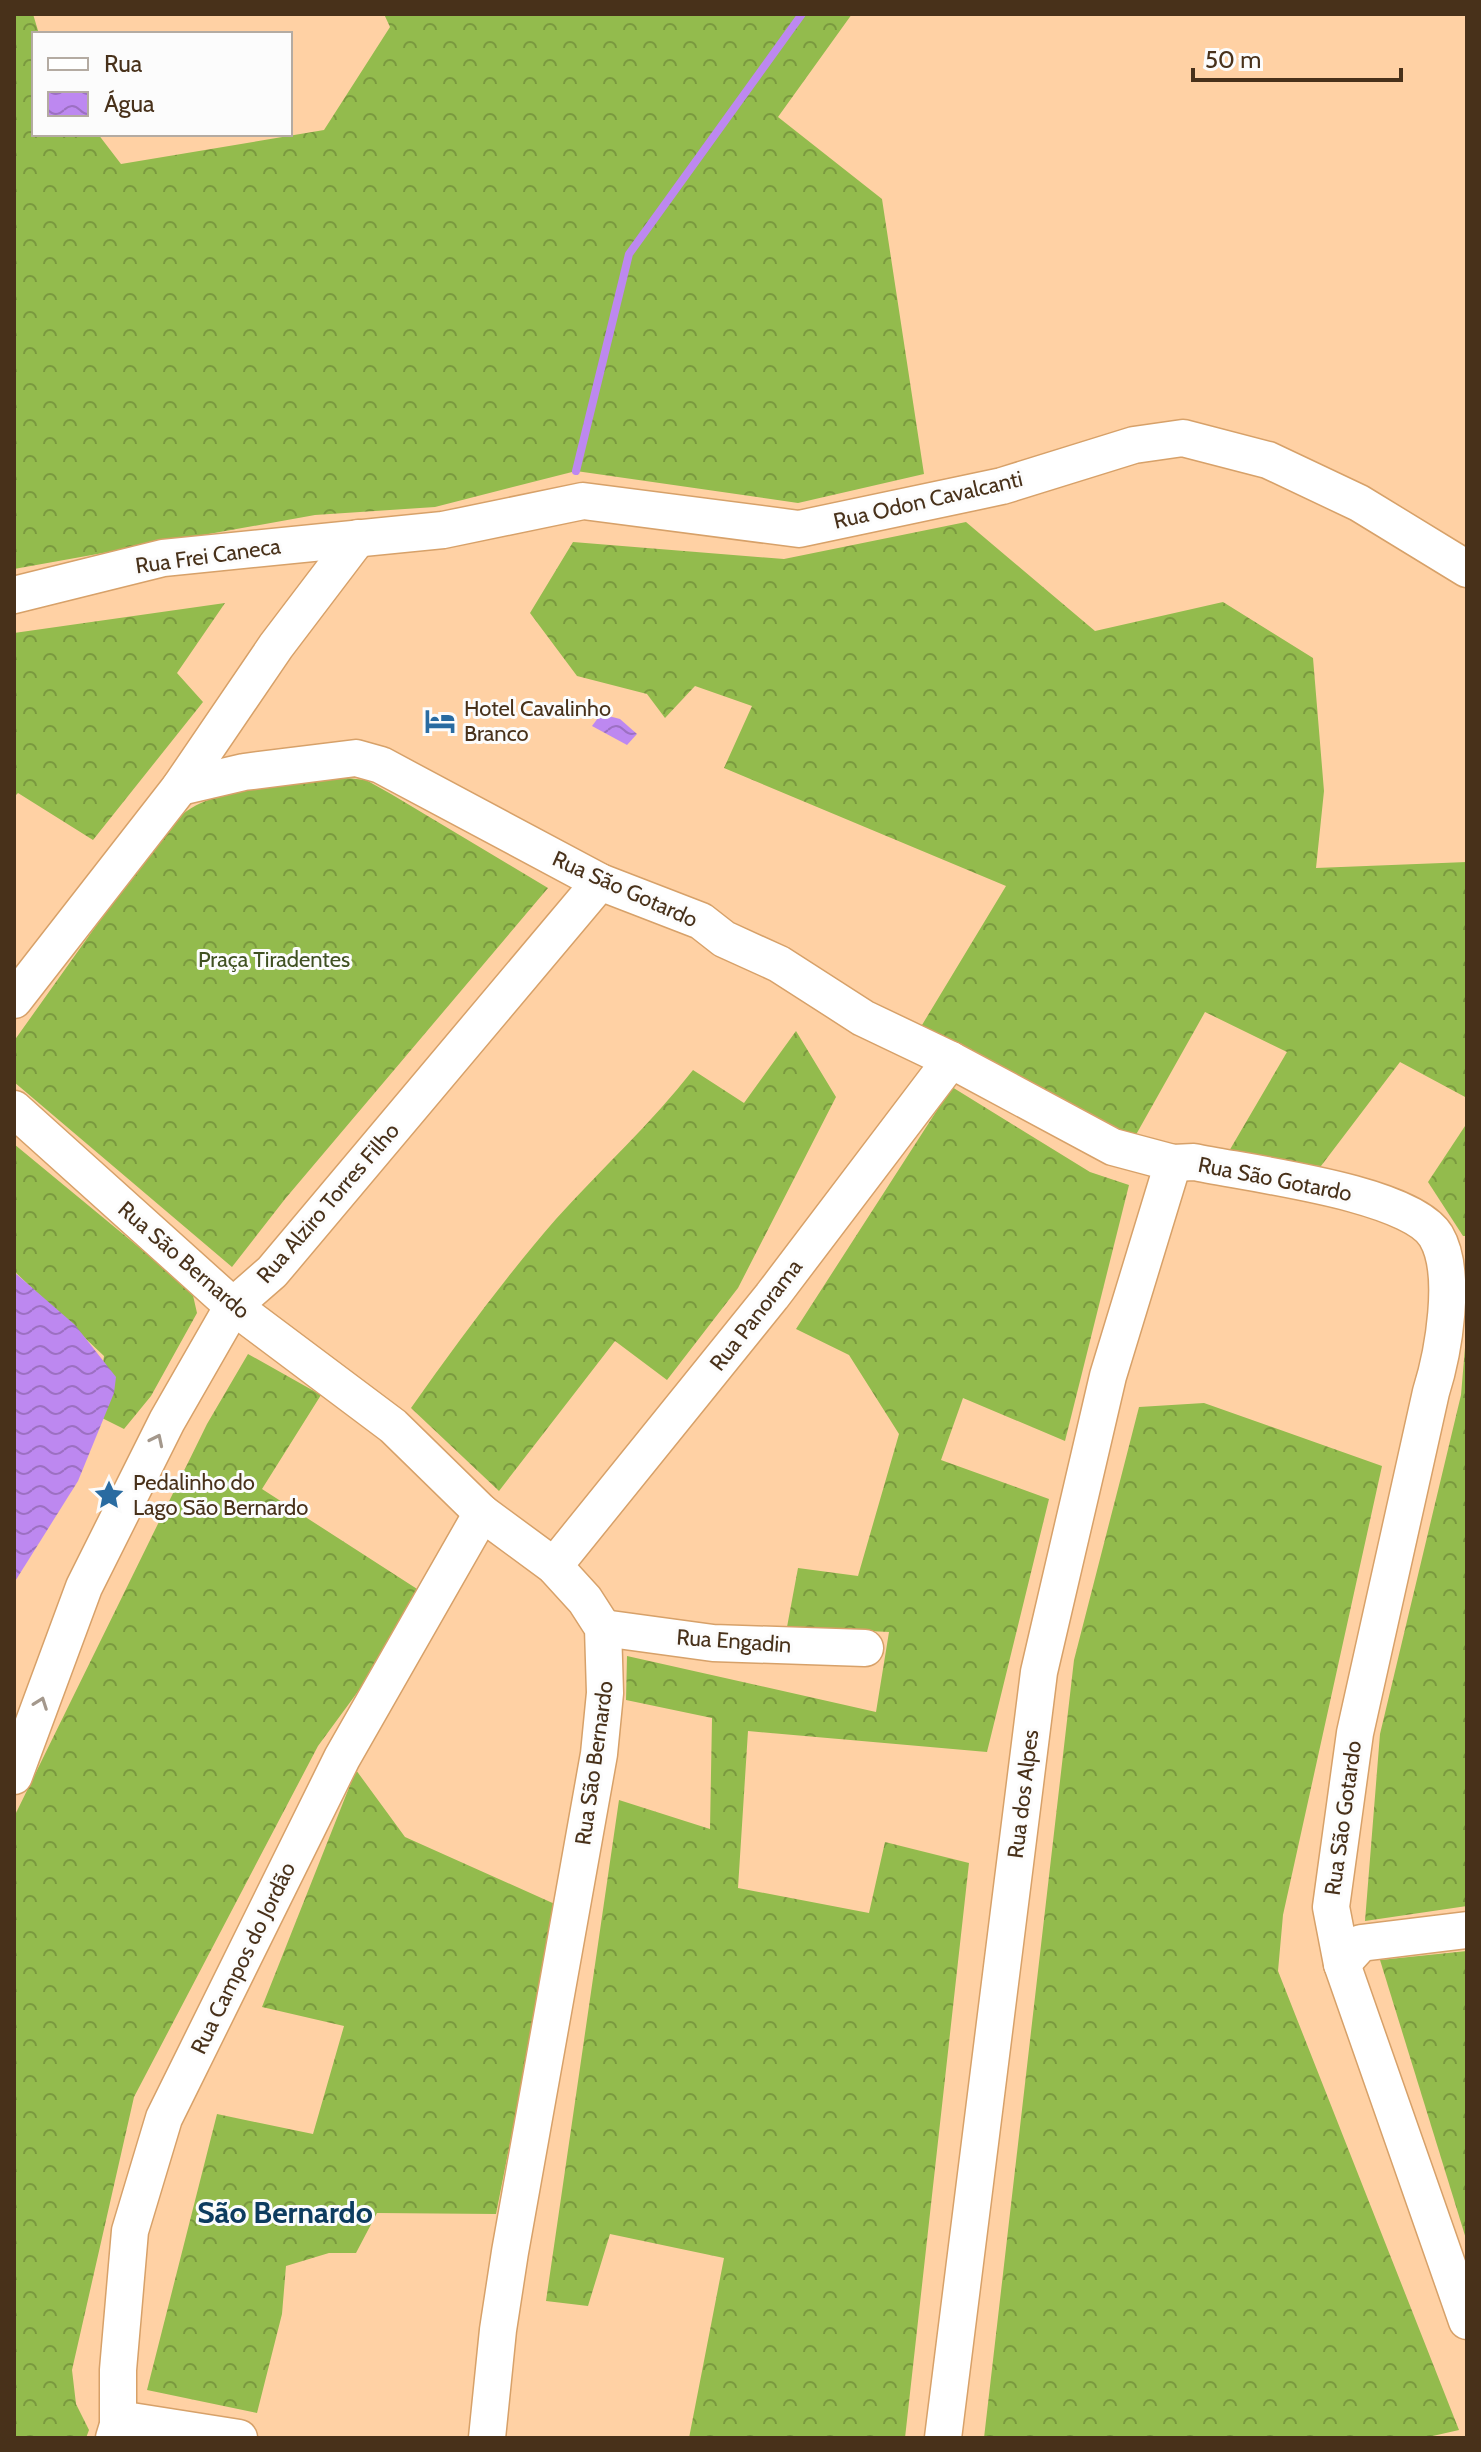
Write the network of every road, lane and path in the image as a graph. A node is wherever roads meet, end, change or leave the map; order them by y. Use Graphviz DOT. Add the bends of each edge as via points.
graph roads {
  1 [pos="358,538"];
  2 [pos="1467,569"];
  3 [pos="14,595"];
  4 [pos="180,787"];
  5 [pos="600,882"];
  6 [pos="14,1000"];
  7 [pos="951,1060"];
  8 [pos="14,1109"];
  9 [pos="1173,1163"];
  10 [pos="233,1306"];
  11 [pos="482,1513"];
  12 [pos="554,1566"];
  13 [pos="603,1628"];
  14 [pos="865,1648"];
  15 [pos="14,1776"];
  16 [pos="1467,1930"];
  17 [pos="1342,1964"];
  18 [pos="1467,2321"];
  19 [pos="116,2432"];
  20 [pos="239,2438"];
  21 [pos="487,2438"];
  22 [pos="943,2438"];
  1 -- 2 [label="street, Rua Odon Cavalcanti" via="443,530 583,501 799,529 1002,486 1134,445 1183,438 1268,460 1359,503"];
  1 -- 3 [label="street, Rua Frei Caneca" via="163,558"];
  1 -- 4 [label="street"];
  4 -- 5 [label="street, Rua São Gotardo" via="244,772 356,758 381,765"];
  4 -- 6 [label="street"];
  5 -- 7 [label="street, Rua São Gotardo" via="701,921 863,1018"];
  5 -- 10 [label="street, Rua Alziro Torres Filho" via="272,1272"];
  7 -- 9 [label="street, Rua São Gotardo" via="1113,1147"];
  7 -- 12 [label="street, Rua Panorama" via="772,1296"];
  8 -- 10 [label="street, Rua São Bernardo"];
  9 -- 17 [label="street, Rua São Gotardo" via="1194,1162 1369,1199 1436,1235 1444,1258 1447,1309 1442,1359 1355,1733 1331,1907"];
  9 -- 22 [label="street, Rua dos Alpes" via="1108,1376 1039,1672"];
  10 -- 11 [label="street, Rua São Bernardo" via="393,1426"];
  15 -- 10 [label="street, Rua Alziro Torres Filho, one-way" via="84,1587 167,1421"];
  11 -- 12 [label="street, Rua São Bernardo"];
  11 -- 19 [label="street, Rua Campos do Jordão" via="342,1758 164,2118 130,2231"];
  12 -- 13 [label="street, Rua São Bernardo"];
  13 -- 14 [label="street, Rua Engadin" via="713,1643"];
  13 -- 21 [label="street, Rua São Bernardo" via="605,1693 599,1754 500,2318"];
  16 -- 17 [label="street" via="1361,1943"];
  17 -- 18 [label="street, Rua São Gotardo"];
  19 -- 20 [label="street" via="131,2421"];
}
